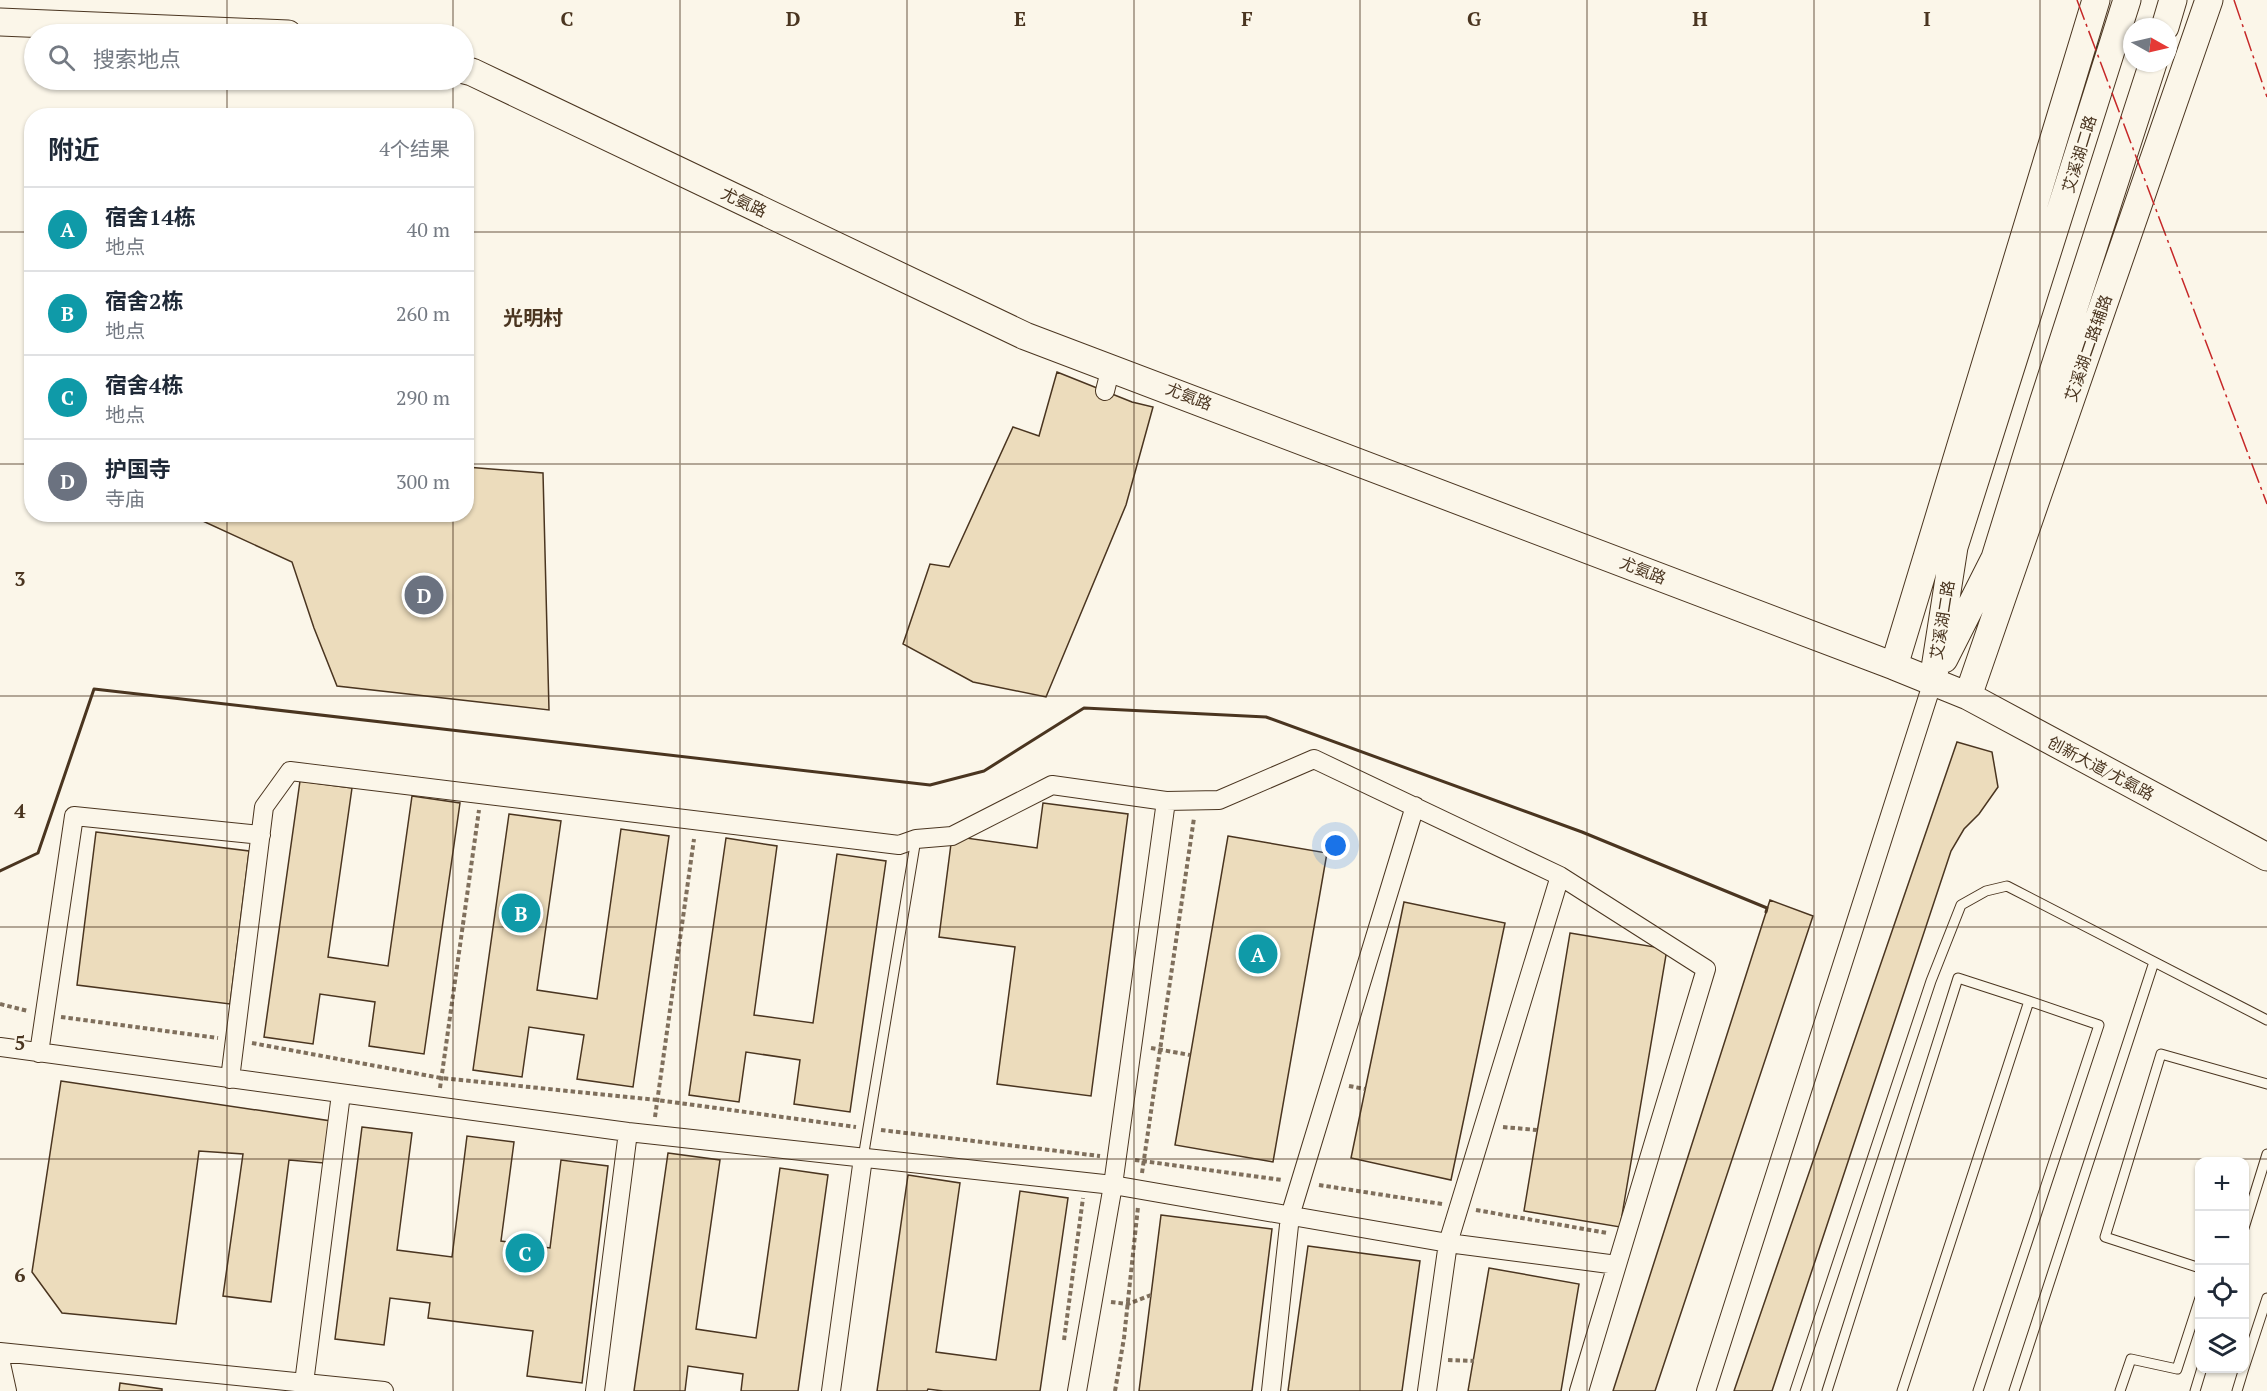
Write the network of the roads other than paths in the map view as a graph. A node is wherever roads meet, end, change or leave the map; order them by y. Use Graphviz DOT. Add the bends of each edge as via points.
graph roads {
  1 [pos="2096,0"];
  2 [pos="2127,0"];
  3 [pos="2174,0"];
  4 [pos="2209,0"];
  5 [pos="2168,18"];
  6 [pos="0,22"];
  7 [pos="48,24"];
  8 [pos="2150,72"];
  9 [pos="474,73"];
  10 [pos="1894,666"];
  11 [pos="1933,681"];
  12 [pos="1968,696"];
  13 [pos="1167,801"];
  14 [pos="1415,806"];
  15 [pos="261,835"];
  16 [pos="916,839"];
  17 [pos="2267,857"];
  18 [pos="1560,876"];
  19 [pos="2154,962"];
  20 [pos="2029,1001"];
  21 [pos="2267,1020"];
  22 [pos="0,1047"];
  23 [pos="39,1053"];
  24 [pos="230,1078"];
  25 [pos="2267,1084"];
  26 [pos="341,1094"];
  27 [pos="628,1132"];
  28 [pos="2267,1154"];
  29 [pos="863,1158"];
  30 [pos="1113,1185"];
  31 [pos="2249,1212"];
  32 [pos="1290,1216"];
  33 [pos="1448,1243"];
  34 [pos="1617,1266"];
  35 [pos="2195,1267"];
  36 [pos="2267,1298"];
  37 [pos="2195,1311"];
  38 [pos="0,1352"];
  39 [pos="2249,1353"];
  40 [pos="0,1359"];
  41 [pos="2200,1373"];
  42 [pos="2242,1373"];
  43 [pos="304,1383"];
  44 [pos="7,1391"];
  45 [pos="384,1391"];
  46 [pos="595,1391"];
  47 [pos="831,1391"];
  48 [pos="1077,1391"];
  49 [pos="1271,1391"];
  50 [pos="1427,1391"];
  51 [pos="1579,1391"];
  52 [pos="1706,1391"];
  53 [pos="1795,1391"];
  54 [pos="1827,1391"];
  55 [pos="1902,1391"];
  56 [pos="1978,1391"];
  57 [pos="2014,1391"];
  58 [pos="2120,1391"];
  59 [pos="2195,1391"];
  60 [pos="2237,1391"];
  1 -- 10 [label="main road"];
  2 -- 11 [label="main road, 艾溪湖二路" via="1954,547"];
  3 -- 5 [label="main road"];
  4 -- 12 [label="main road, 艾溪湖二路辅路"];
  6 -- 7 [label="main road"];
  8 -- 11 [label="main road, 艾溪湖二路" via="1995,558"];
  9 -- 10 [label="main road, 尤氨路" via="1108,379"];
  10 -- 11 [label="main road, 尤氨路"];
  11 -- 12 [label="main road, 创新大道/尤氨路"];
  11 -- 52 [label="street"];
  12 -- 17 [label="main road, 创新大道/尤氨路"];
  13 -- 14 [label="street" via="1219,800 1314,759"];
  13 -- 16 [label="street" via="1052,785 952,836"];
  13 -- 30 [label="street"];
  14 -- 18 [label="street"];
  14 -- 32 [label="street"];
  15 -- 16 [label="street" via="264,807 290,771 899,845"];
  15 -- 23 [label="street" via="74,816"];
  15 -- 24 [label="street"];
  16 -- 29 [label="lane"];
  18 -- 33 [label="street"];
  18 -- 34 [label="street" via="1706,969"];
  19 -- 21 [label="lane"];
  19 -- 53 [label="lane" via="2007,886 1986,891 1961,905 1931,981"];
  19 -- 57 [label="lane"];
  20 -- 54 [label="lane" via="1958,978"];
  20 -- 55 [label="lane"];
  20 -- 56 [label="lane" via="2099,1025"];
  22 -- 23 [label="street"];
  23 -- 24 [label="street"];
  24 -- 26 [label="street"];
  25 -- 35 [label="lane" via="2161,1054 2105,1237"];
  26 -- 27 [label="street"];
  26 -- 43 [label="street"];
  27 -- 29 [label="street"];
  27 -- 46 [label="street"];
  28 -- 31 [label="lane"];
  29 -- 30 [label="street"];
  29 -- 47 [label="street"];
  30 -- 32 [label="street"];
  30 -- 48 [label="street"];
  32 -- 33 [label="street"];
  32 -- 49 [label="street"];
  33 -- 34 [label="street"];
  33 -- 50 [label="street"];
  34 -- 51 [label="street"];
  36 -- 39 [label="lane"];
  37 -- 58 [label="lane" via="2177,1369 2131,1359"];
  38 -- 43 [label="street"];
  40 -- 44 [label="street"];
  41 -- 59 [label="lane"];
  42 -- 60 [label="lane"];
  43 -- 45 [label="street"];
}
